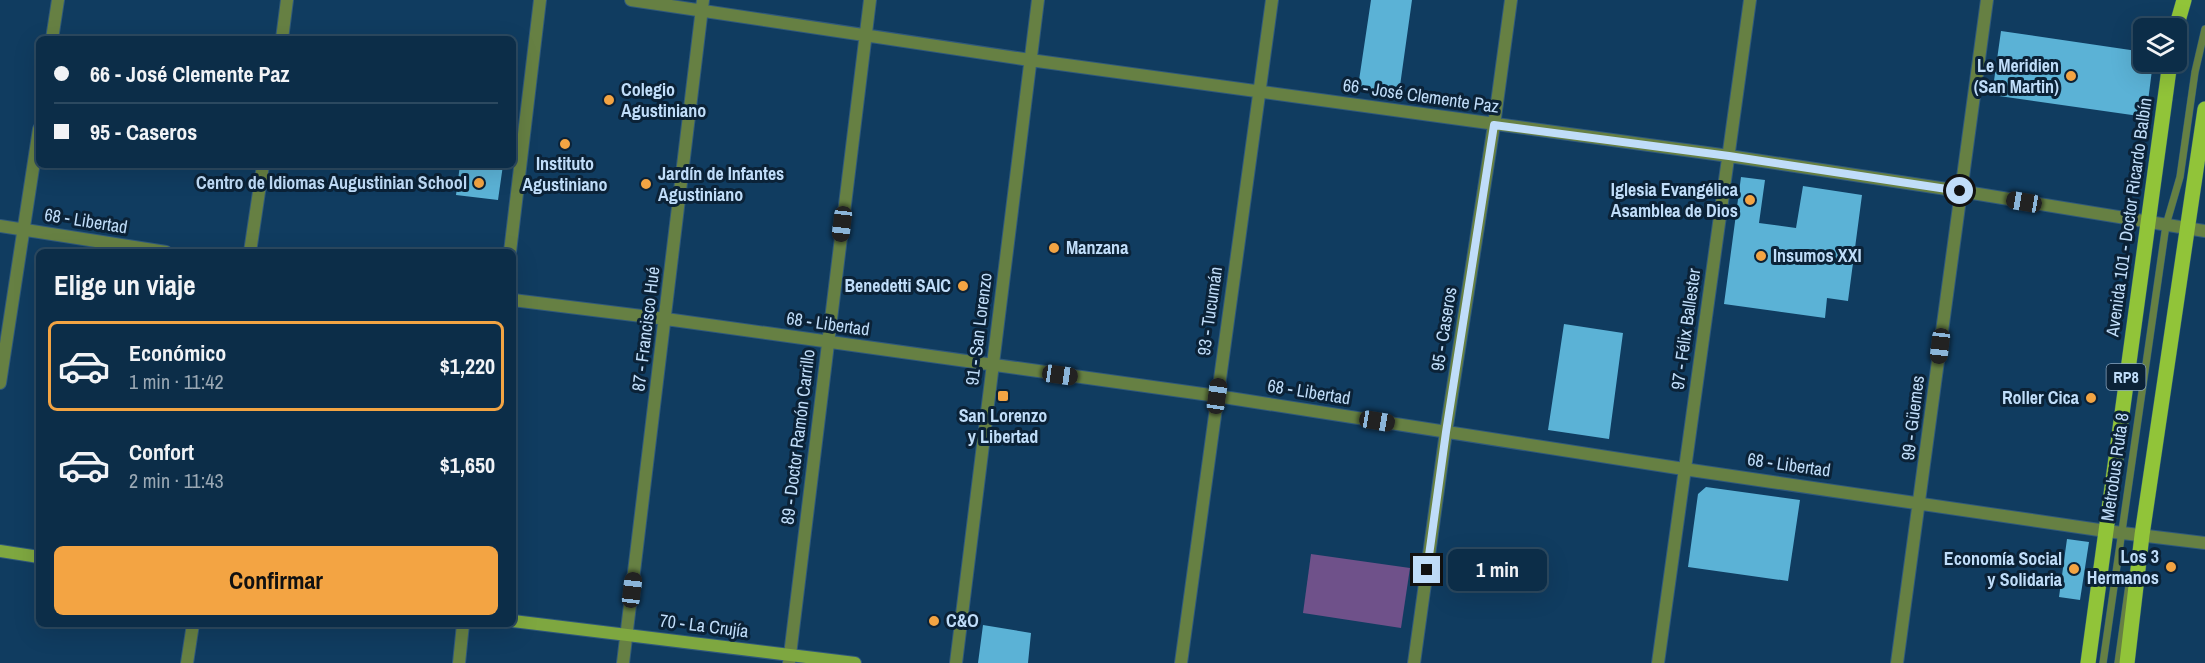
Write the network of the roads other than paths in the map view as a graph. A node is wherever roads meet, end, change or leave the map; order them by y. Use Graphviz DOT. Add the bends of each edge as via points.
graph roads {
  1 [pos="58,0"];
  2 [pos="288,0"];
  3 [pos="540,0"];
  4 [pos="631,0"];
  5 [pos="870,0"];
  6 [pos="1038,0"];
  7 [pos="1272,0"];
  8 [pos="1511,0"];
  9 [pos="1750,0"];
  10 [pos="1987,0"];
  11 [pos="2184,0"];
  12 [pos="702,5"];
  13 [pos="2179,18"];
  14 [pos="2205,29"];
  15 [pos="866,34"];
  16 [pos="52,36"];
  17 [pos="282,36"];
  18 [pos="1030,60"];
  19 [pos="2169,72"];
  20 [pos="1259,90"];
  21 [pos="2205,109"];
  22 [pos="1494,125"];
  23 [pos="36,149"];
  24 [pos="1729,156"];
  25 [pos="263,168"];
  26 [pos="1960,191"];
  27 [pos="2147,222"];
  28 [pos="2166,225"];
  29 [pos="0,226"];
  30 [pos="2187,228"];
  31 [pos="24,230"];
  32 [pos="2205,231"];
  33 [pos="147,249"];
  34 [pos="250,249"];
  35 [pos="510,249"];
  36 [pos="516,300"];
  37 [pos="666,319"];
  38 [pos="828,342"];
  39 [pos="992,366"];
  40 [pos="0,383"];
  41 [pos="1217,396"];
  42 [pos="1446,432"];
  43 [pos="1684,469"];
  44 [pos="1920,502"];
  45 [pos="2113,532"];
  46 [pos="2139,535"];
  47 [pos="2205,543"];
  48 [pos="0,551"];
  49 [pos="36,556"];
  50 [pos="516,621"];
  51 [pos="193,627"];
  52 [pos="463,627"];
  53 [pos="626,635"];
  54 [pos="790,659"];
  55 [pos="187,663"];
  56 [pos="459,663"];
  57 [pos="623,663"];
  58 [pos="855,663"];
  59 [pos="956,663"];
  60 [pos="1181,663"];
  61 [pos="1414,663"];
  62 [pos="1658,663"];
  63 [pos="1897,663"];
  64 [pos="2088,663"];
  65 [pos="2103,663"];
  66 [pos="2118,663"];
  67 [pos="2127,663"];
  1 -- 16 [label="street"];
  2 -- 17 [label="street"];
  3 -- 35 [label="street"];
  4 -- 12 [label="street, 66 - José Clemente Paz"];
  5 -- 15 [label="street, 89 - Doctor Ramón Carrillo"];
  6 -- 18 [label="street, 91 - San Lorenzo"];
  7 -- 20 [label="street, 93 - Tucumán"];
  8 -- 22 [label="street, 95 - Caseros"];
  9 -- 24 [label="street, 97 - Félix Ballester"];
  10 -- 26 [label="street, 99 - Güemes"];
  11 -- 13 [label="main road"];
  12 -- 15 [label="street, 66 - José Clemente Paz"];
  12 -- 37 [label="street, 87 - Francisco Hué"];
  14 -- 28 [label="lane, Metrobus Ruta 8" via="2180,177"];
  15 -- 18 [label="street, 66 - José Clemente Paz"];
  15 -- 38 [label="street, 89 - Doctor Ramón Carrillo"];
  18 -- 20 [label="street, 66 - José Clemente Paz"];
  18 -- 39 [label="street, 91 - San Lorenzo"];
  19 -- 27 [label="main road, Avenida 101 - Doctor Ricardo Balbín / RP8"];
  20 -- 22 [label="street, 66 - José Clemente Paz"];
  20 -- 41 [label="street, 93 - Tucumán"];
  21 -- 30 [label="main road, RP8"];
  22 -- 24 [label="street, 66 - José Clemente Paz"];
  22 -- 42 [label="street, 95 - Caseros"];
  23 -- 31 [label="street"];
  24 -- 26 [label="street, 66 - José Clemente Paz"];
  24 -- 43 [label="street, 97 - Félix Ballester"];
  25 -- 34 [label="street"];
  26 -- 27 [label="street, 66 - José Clemente Paz"];
  26 -- 44 [label="street, 99 - Güemes"];
  27 -- 28 [label="street, 66 - José Clemente Paz"];
  27 -- 45 [label="main road, Avenida 101 - Doctor Ricardo Balbín / RP8"];
  28 -- 30 [label="street, 66 - José Clemente Paz"];
  28 -- 45 [label="lane, Metrobus Ruta 8"];
  29 -- 31 [label="street, 68 - Libertad"];
  30 -- 32 [label="street, 66 - José Clemente Paz"];
  30 -- 46 [label="main road, RP8"];
  31 -- 33 [label="street, 68 - Libertad"];
  31 -- 40 [label="street"];
  36 -- 37 [label="street, 68 - Libertad"];
  37 -- 38 [label="street, 68 - Libertad"];
  37 -- 53 [label="street, 87 - Francisco Hué"];
  38 -- 39 [label="street, 68 - Libertad"];
  38 -- 54 [label="street, 89 - Doctor Ramón Carrillo"];
  39 -- 41 [label="street, 68 - Libertad"];
  39 -- 59 [label="street, 91 - San Lorenzo"];
  41 -- 42 [label="street, 68 - Libertad"];
  41 -- 60 [label="street, 93 - Tucumán"];
  42 -- 43 [label="street, 68 - Libertad"];
  42 -- 61 [label="street, 95 - Caseros"];
  43 -- 44 [label="street, 68 - Libertad"];
  43 -- 62 [label="street, 97 - Félix Ballester"];
  44 -- 45 [label="street, 68 - Libertad"];
  44 -- 63 [label="street, 99 - Güemes"];
  45 -- 46 [label="street, 68 - Libertad"];
  45 -- 64 [label="main road, Avenida 101 - Doctor Ricardo Balbín / RP8"];
  45 -- 65 [label="lane, Metrobus Ruta 8"];
  46 -- 47 [label="street, 68 - Libertad"];
  46 -- 66 [label="lane, Metrobus Ruta 8"];
  46 -- 67 [label="main road, RP8"];
  48 -- 49 [label="street"];
  50 -- 53 [label="street, 70 - La Crujía"];
  51 -- 55 [label="street"];
  52 -- 56 [label="street"];
  53 -- 54 [label="street, 70 - La Crujía"];
  53 -- 57 [label="street, 87 - Francisco Hué"];
  54 -- 58 [label="street, 70 - La Crujía"];
}
